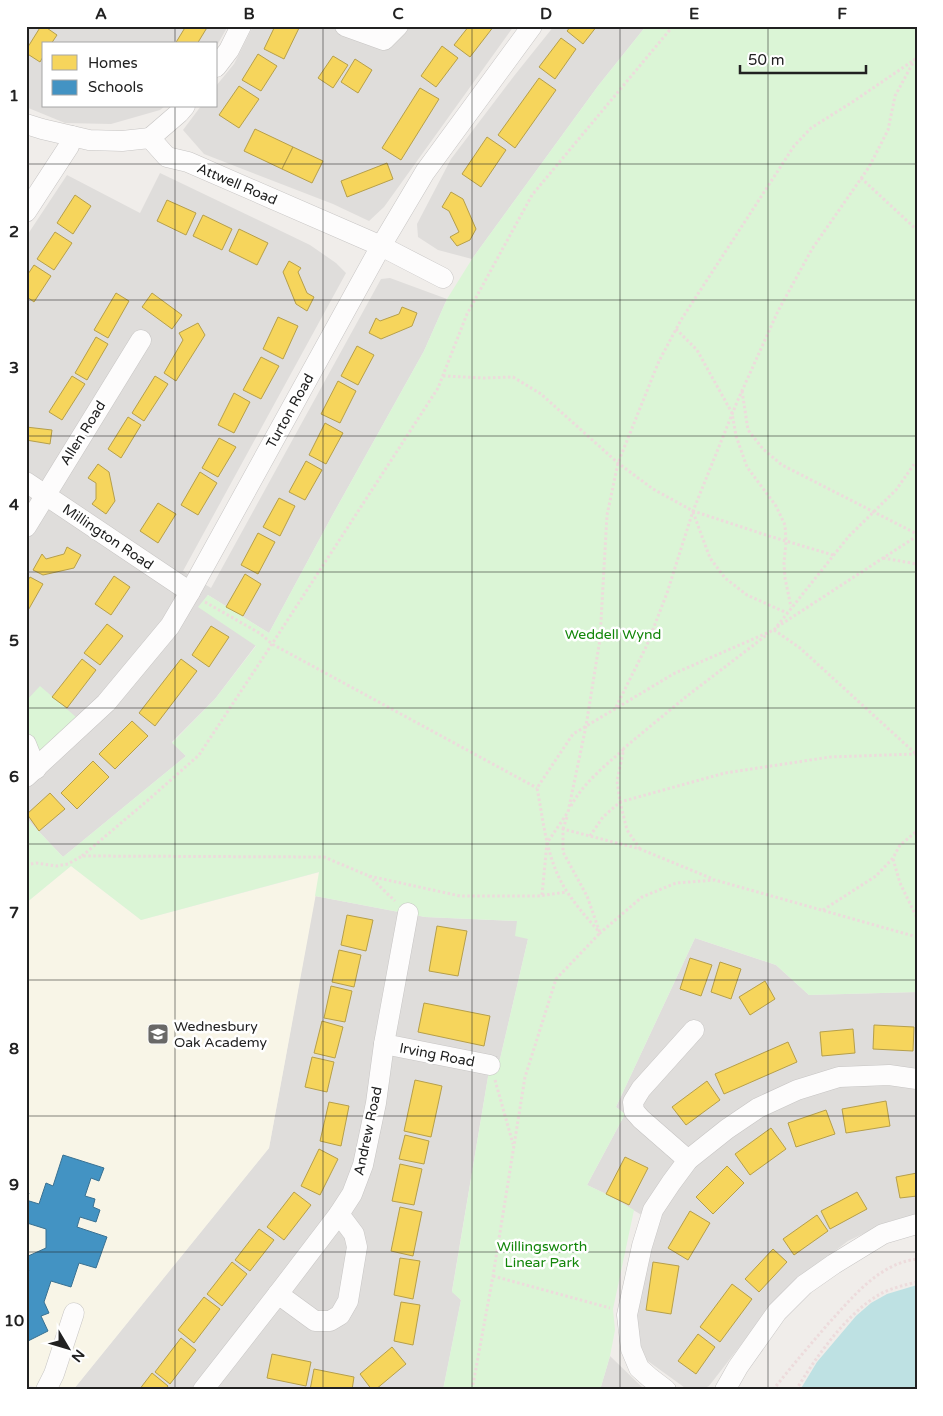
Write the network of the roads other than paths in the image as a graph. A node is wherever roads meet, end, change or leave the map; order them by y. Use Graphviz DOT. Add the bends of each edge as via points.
graph roads {
  1 [pos="241,26"];
  2 [pos="345,26"];
  3 [pos="398,26"];
  4 [pos="532,26"];
  5 [pos="218,64"];
  6 [pos="183,108"];
  7 [pos="26,124"];
  8 [pos="72,136"];
  9 [pos="150,138"];
  10 [pos="26,212"];
  11 [pos="381,246"];
  12 [pos="443,278"];
  13 [pos="141,340"];
  14 [pos="26,482"];
  15 [pos="45,495"];
  16 [pos="26,527"];
  17 [pos="190,592"];
  18 [pos="26,744"];
  19 [pos="31,773"];
  20 [pos="408,913"];
  21 [pos="694,1030"];
  22 [pos="384,1044"];
  23 [pos="490,1065"];
  24 [pos="917,1079"];
  25 [pos="688,1160"];
  26 [pos="339,1214"];
  27 [pos="917,1224"];
  28 [pos="278,1294"];
  29 [pos="74,1313"];
  30 [pos="46,1390"];
  31 [pos="202,1390"];
  32 [pos="666,1390"];
  33 [pos="725,1390"];
  1 -- 5 [label="street"];
  2 -- 3 [label="street" via="384,40"];
  4 -- 11 [label="street, Turton Road" via="425,172"];
  6 -- 9 [label="street"];
  7 -- 8 [label="street"];
  8 -- 9 [label="street" via="122,141"];
  8 -- 10 [label="street" via="69,146"];
  9 -- 11 [label="street, Attwell Road" via="167,157 188,162"];
  11 -- 12 [label="street, Attwell Road"];
  11 -- 17 [label="street, Turton Road"];
  13 -- 15 [label="street, Allen Road"];
  14 -- 15 [label="street, Millington Road"];
  15 -- 16 [label="street, Allen Road"];
  15 -- 17 [label="street, Millington Road"];
  17 -- 19 [label="street, Turton Road" via="170,626 106,704"];
  18 -- 19 [label="street"];
  20 -- 22 [label="street, Andrew Road"];
  21 -- 25 [label="street" via="633,1102 634,1111 641,1119"];
  22 -- 23 [label="street, Irving Road"];
  22 -- 26 [label="street, Andrew Road" via="363,1165 352,1194"];
  24 -- 25 [label="street" via="889,1075 839,1077 797,1090 742,1118"];
  25 -- 32 [label="street" via="653,1210 627,1315 630,1349 639,1368"];
  26 -- 28 [label="street, Andrew Road"];
  26 -- 28 [label="street" via="354,1234 357,1247 348,1301 340,1315 330,1320 314,1321"];
  27 -- 33 [label="street" via="882,1234 804,1286 777,1312"];
  28 -- 31 [label="street, Andrew Road"];
  29 -- 30 [label="street"];
}
